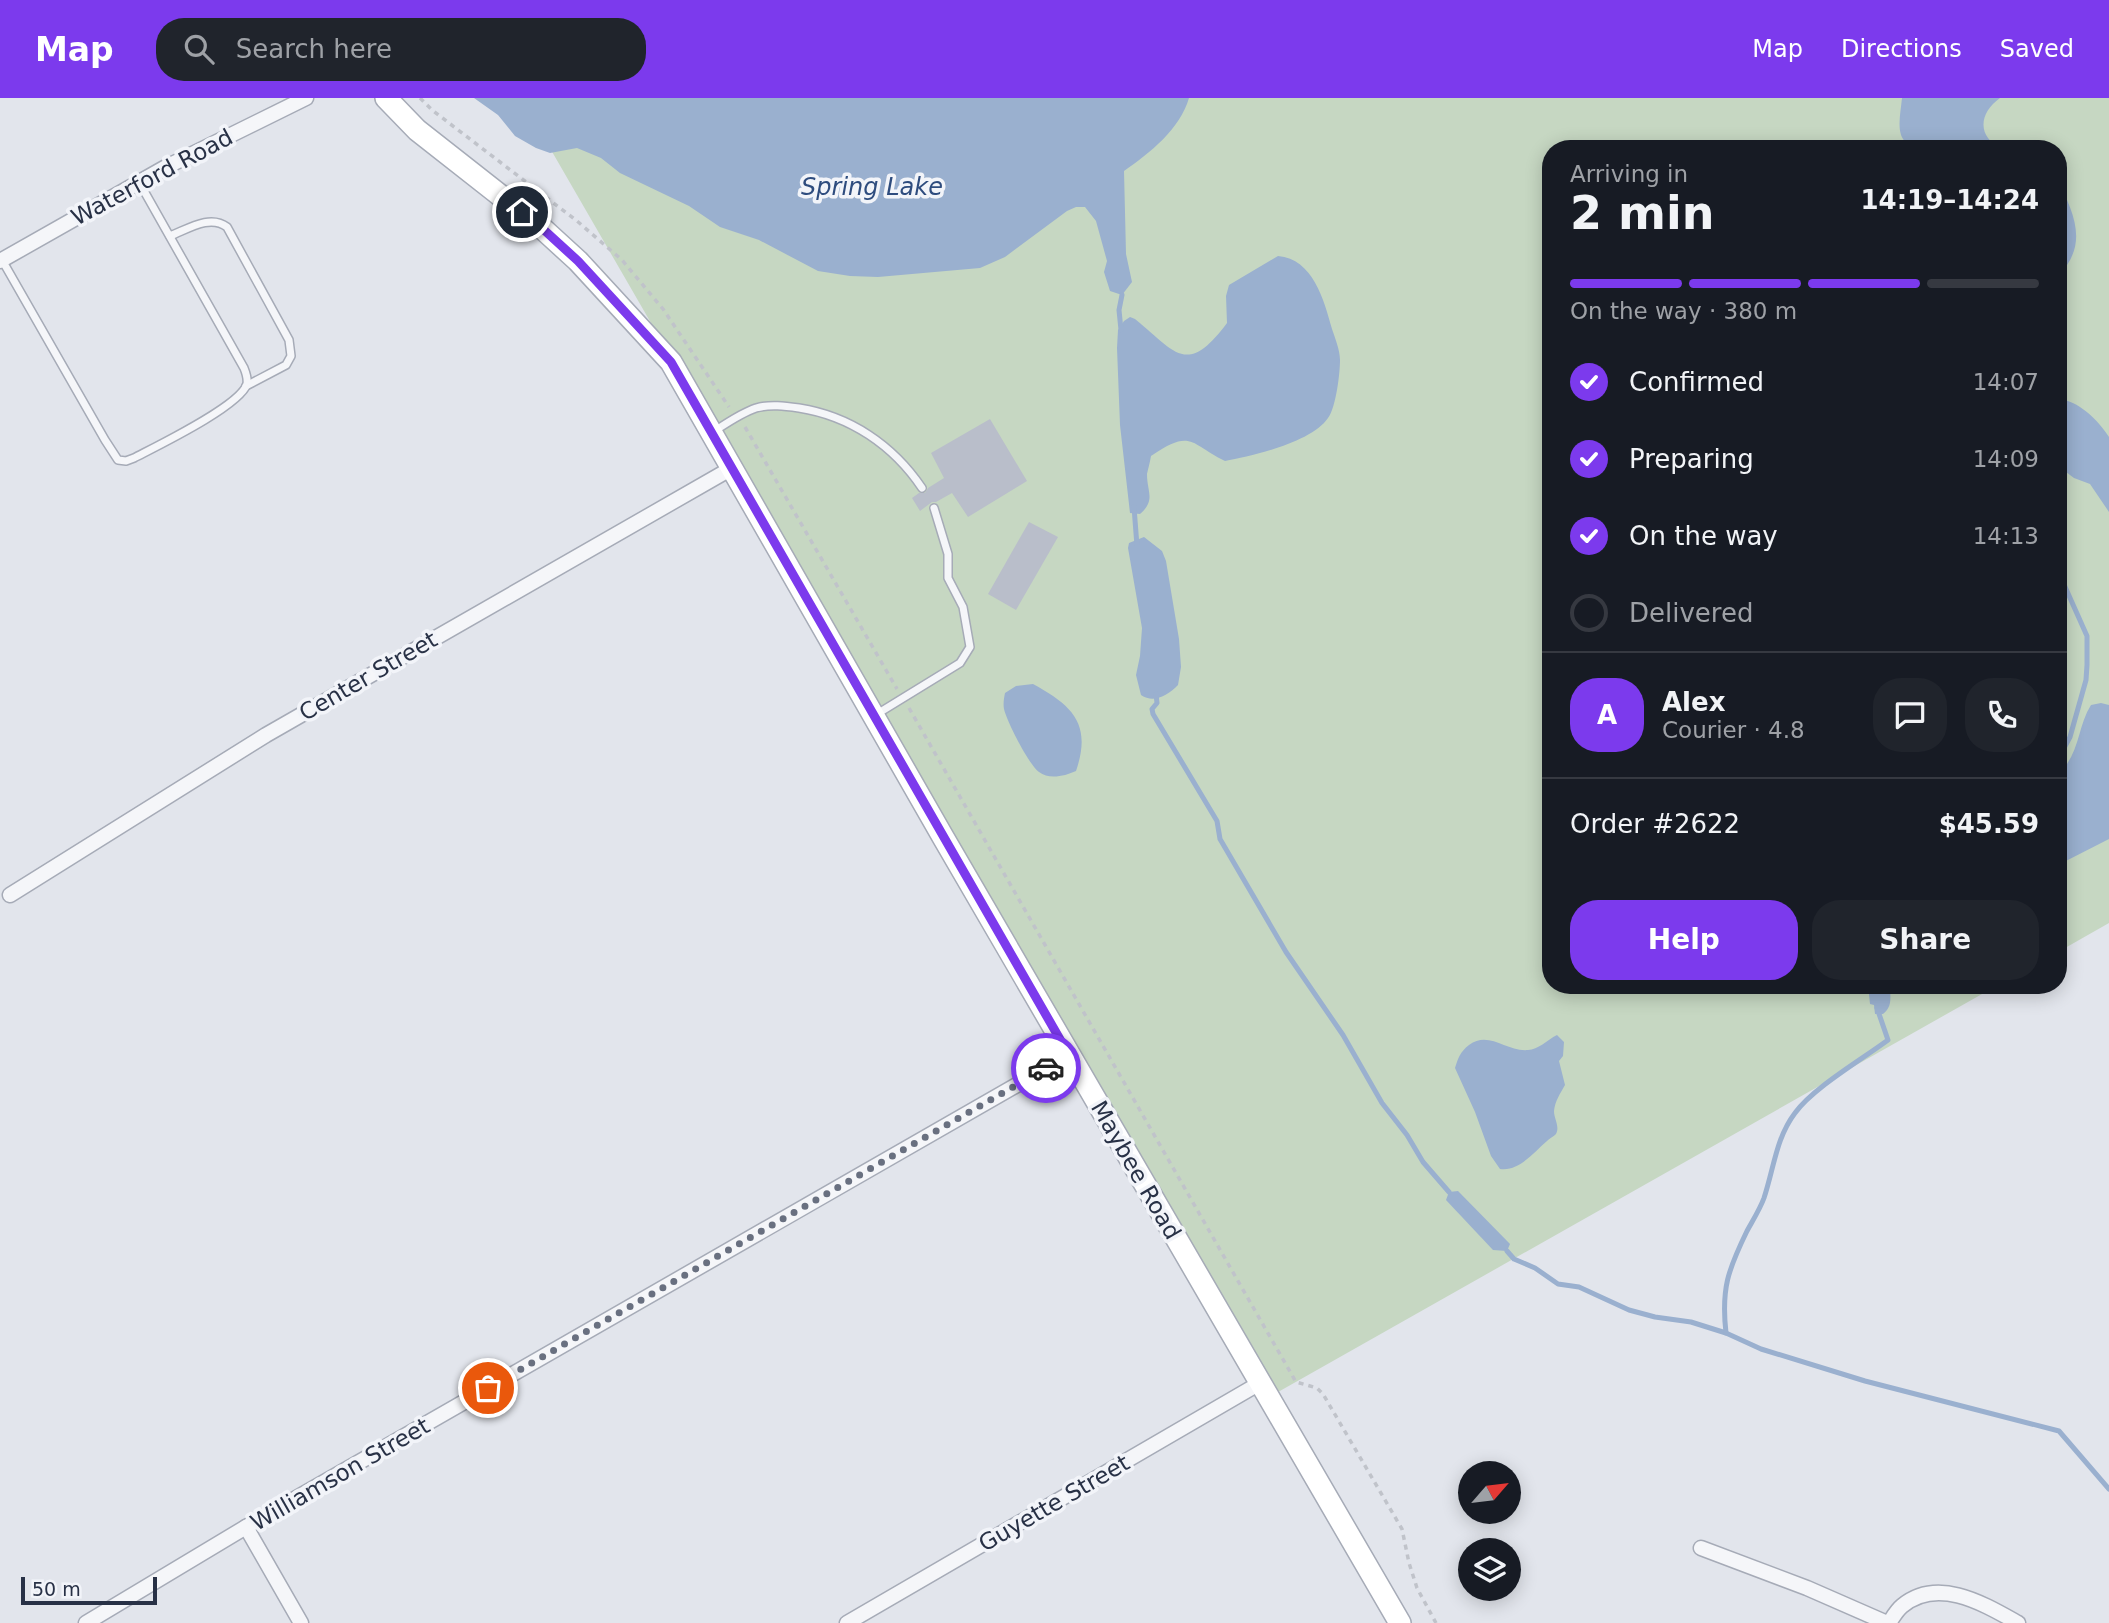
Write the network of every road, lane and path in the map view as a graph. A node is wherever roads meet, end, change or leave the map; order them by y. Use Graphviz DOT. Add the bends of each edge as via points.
graph roads {
  1 [pos="306,98"];
  2 [pos="386,98"];
  3 [pos="420,98"];
  4 [pos="139,182"];
  5 [pos="170,236"];
  6 [pos="1,261"];
  7 [pos="246,386"];
  8 [pos="737,417"];
  9 [pos="713,432"];
  10 [pos="732,468"];
  11 [pos="922,488"];
  12 [pos="934,508"];
  13 [pos="902,698"];
  14 [pos="873,716"];
  15 [pos="10,895"];
  16 [pos="1069,1055"];
  17 [pos="1260,1383"];
  18 [pos="246,1528"];
  19 [pos="1700,1548"];
  20 [pos="86,1623"];
  21 [pos="301,1623"];
  22 [pos="847,1623"];
  23 [pos="1400,1623"];
  24 [pos="1436,1623"];
  25 [pos="1888,1623"];
  26 [pos="2018,1623"];
  1 -- 4 [label="street, Waterford Road"];
  2 -- 9 [label="main road, Maybee Road" via="416,131 578,261 671,362"];
  3 -- 8 [label="path" via="622,260 663,309"];
  4 -- 5 [label="lane"];
  4 -- 6 [label="street, Waterford Road"];
  5 -- 7 [label="lane" via="244,368"];
  5 -- 7 [label="lane" via="208,221 228,228 289,340 292,356 286,365"];
  6 -- 7 [label="lane" via="118,460 134,458 209,417"];
  8 -- 9 [label="lane"];
  8 -- 11 [label="lane" via="757,408 782,405 838,417 890,450"];
  8 -- 13 [label="path"];
  9 -- 10 [label="main road, Maybee Road"];
  10 -- 14 [label="main road, Maybee Road"];
  10 -- 15 [label="street, Center Street" via="266,735"];
  12 -- 13 [label="lane" via="948,554 948,579 963,607 970,647 960,663"];
  13 -- 14 [label="lane"];
  13 -- 24 [label="path" via="1296,1382 1323,1394 1402,1529 1417,1588"];
  14 -- 16 [label="main road, Maybee Road"];
  16 -- 17 [label="main road, Maybee Road"];
  16 -- 18 [label="street, Williamson Street"];
  17 -- 22 [label="street, Guyette Street"];
  17 -- 23 [label="main road, Maybee Road"];
  18 -- 20 [label="street, Williamson Street"];
  18 -- 21 [label="street"];
  19 -- 25 [label="street"];
  25 -- 26 [label="street" via="1901,1606 1915,1598 1948,1592 1981,1602"];
}
